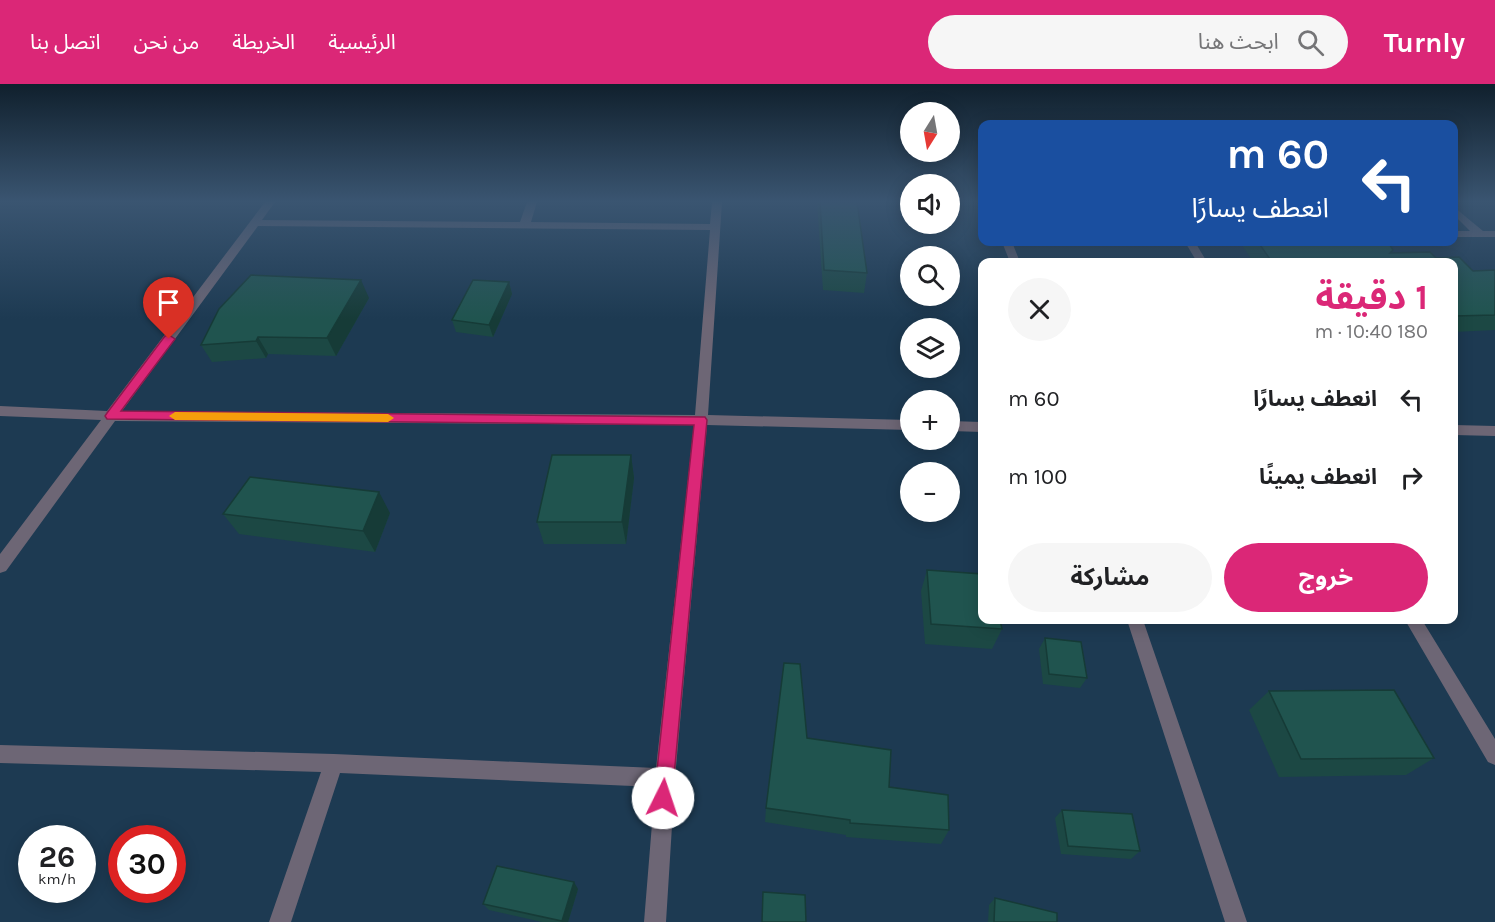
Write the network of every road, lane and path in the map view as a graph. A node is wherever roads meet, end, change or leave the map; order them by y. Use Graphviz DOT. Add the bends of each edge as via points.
graph roads {
  1 [pos="242,241"];
  2 [pos="713,241"];
  3 [pos="0,411"];
  4 [pos="112,416"];
  5 [pos="701,420"];
  6 [pos="900,425"];
  7 [pos="960,426"];
  8 [pos="978,427"];
  9 [pos="1458,430"];
  10 [pos="1495,431"];
  11 [pos="0,566"];
  12 [pos="1136,624"];
  13 [pos="1415,624"];
  14 [pos="0,754"];
  15 [pos="1495,756"];
  16 [pos="334,763"];
  17 [pos="664,778"];
  18 [pos="280,922"];
  19 [pos="656,922"];
  20 [pos="1236,922"];
  1 -- 4 [label="street"];
  2 -- 5 [label="street"];
  3 -- 4 [label="street"];
  4 -- 5 [label="street"];
  4 -- 11 [label="street"];
  5 -- 6 [label="street"];
  5 -- 17 [label="street"];
  7 -- 8 [label="street"];
  9 -- 10 [label="street"];
  12 -- 20 [label="street"];
  13 -- 15 [label="street"];
  14 -- 16 [label="street"];
  16 -- 17 [label="street"];
  16 -- 18 [label="street"];
  17 -- 19 [label="street"];
}
